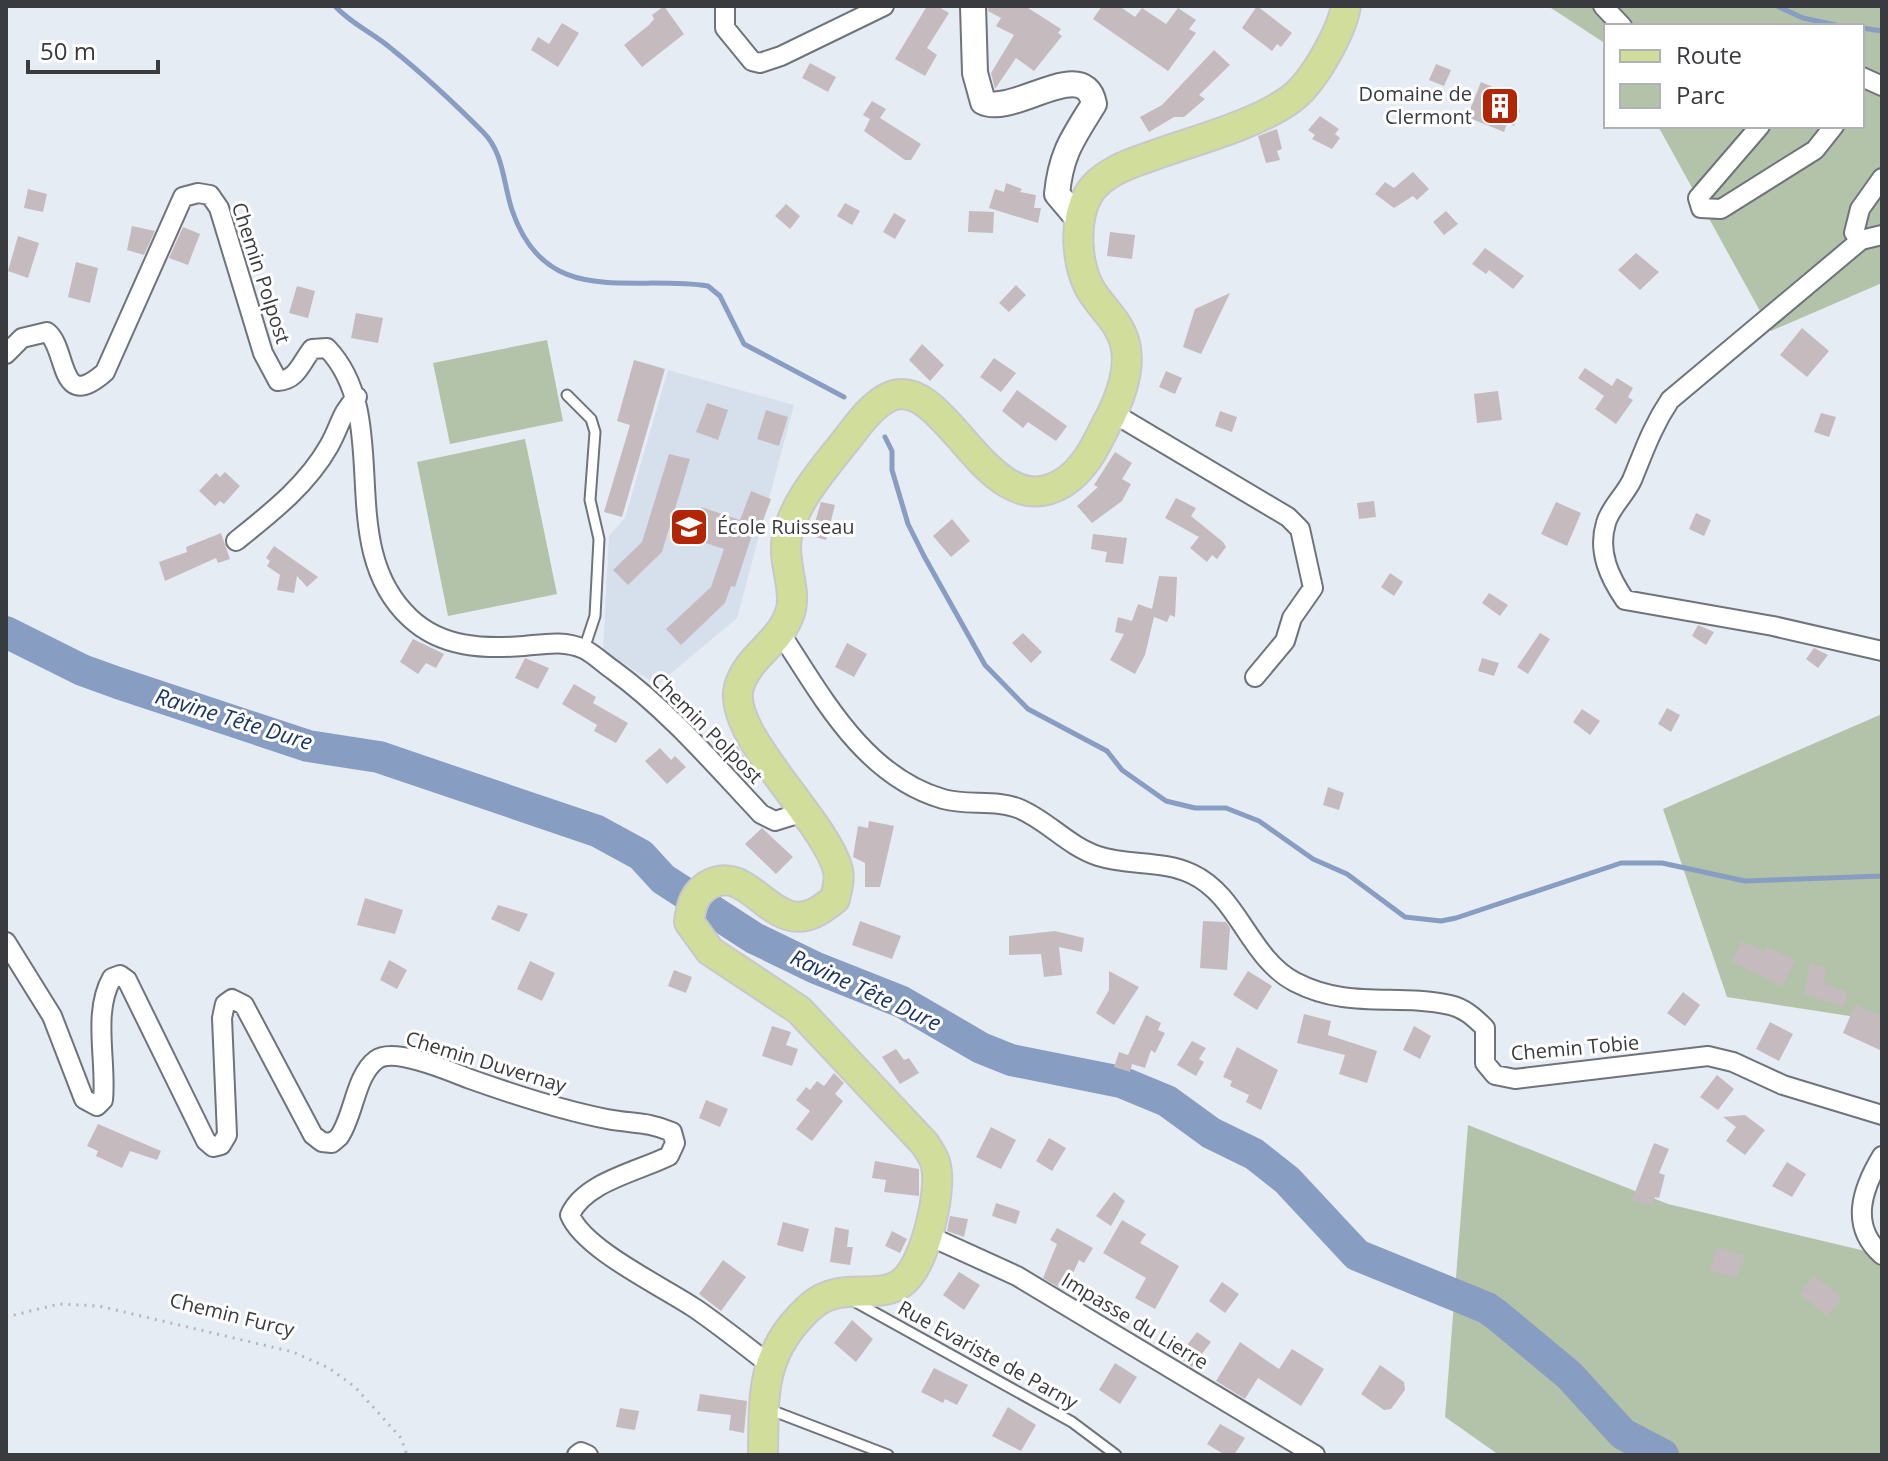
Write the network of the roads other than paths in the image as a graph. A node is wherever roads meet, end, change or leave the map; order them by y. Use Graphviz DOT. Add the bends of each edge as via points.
graph roads {
  1 [pos="725,6"];
  2 [pos="884,6"];
  3 [pos="973,6"];
  4 [pos="1346,6"];
  5 [pos="1603,6"];
  6 [pos="1620,24"];
  7 [pos="1758,128"];
  8 [pos="1832,128"];
  9 [pos="1882,178"];
  10 [pos="1079,220"];
  11 [pos="1882,235"];
  12 [pos="1861,240"];
  13 [pos="6,354"];
  14 [pos="567,395"];
  15 [pos="357,397"];
  16 [pos="1113,413"];
  17 [pos="236,541"];
  18 [pos="781,634"];
  19 [pos="584,649"];
  20 [pos="1882,651"];
  21 [pos="1255,677"];
  22 [pos="804,812"];
  23 [pos="6,942"];
  24 [pos="1882,1115"];
  25 [pos="1882,1156"];
  26 [pos="927,1235"];
  27 [pos="1882,1255"];
  28 [pos="839,1293"];
  29 [pos="770,1365"];
  30 [pos="764,1407"];
  31 [pos="577,1455"];
  32 [pos="588,1455"];
  33 [pos="763,1455"];
  34 [pos="888,1455"];
  35 [pos="1116,1455"];
  36 [pos="1315,1455"];
  1 -- 2 [label="street" via="725,28 752,61 760,63"];
  3 -- 10 [label="main road" via="975,73 983,102 1015,102 1074,83 1092,93 1094,104 1060,164 1057,194"];
  4 -- 10 [label="main road" via="1326,55 1293,98 1118,168 1089,193"];
  5 -- 6 [label="street"];
  7 -- 8 [label="street" via="1698,198 1701,208 1721,209 1815,150"];
  9 -- 12 [label="street" via="1854,220 1854,233"];
  10 -- 16 [label="main road" via="1080,260 1089,287 1118,325 1127,350"];
  11 -- 12 [label="street"];
  12 -- 20 [label="street" via="1670,400 1649,430 1630,483 1606,523 1603,551 1609,577 1625,600"];
  13 -- 15 [label="street, Chemin Polpost" via="22,338 47,332 55,338 61,369 70,381 80,386 93,383 105,372 183,197 198,193 210,195 219,208 263,353 278,381 297,373 312,349 327,348 346,367"];
  14 -- 19 [label="lane" via="591,419 595,432 590,500 599,539 595,616"];
  15 -- 17 [label="street" via="344,409 329,446 288,500"];
  15 -- 19 [label="street, Chemin Polpost" via="366,522 386,590 411,619 461,645 559,642"];
  16 -- 18 [label="main road" via="1088,461 1062,484 1038,491 1008,483 985,466 931,406 911,396 893,395 877,404 820,473 791,525 785,563 792,606"];
  16 -- 21 [label="street" via="1300,529 1313,588 1292,618 1285,641"];
  18 -- 22 [label="main road" via="748,668 738,689 740,712"];
  18 -- 24 [label="street, Chemin Tobie" via="847,733 887,770 939,798 1020,809 1082,851 1133,864 1167,864 1195,875 1231,907 1268,960 1294,982 1335,997 1450,1005 1469,1013 1485,1028 1485,1063 1495,1075 1515,1079 1708,1056"];
  19 -- 22 [label="street, Chemin Polpost" via="650,697 761,814 775,821"];
  22 -- 26 [label="main road" via="839,873 835,899 817,914 793,917 773,909 747,887 730,880 715,882 701,889 689,922 710,951 799,1010 925,1144 936,1164"];
  23 -- 29 [label="street, Chemin Duvernay" via="52,1016 90,1105 103,1100 102,1005 107,986 120,975 127,980 213,1147 227,1135 222,1018 232,999 244,1005 313,1135 322,1142 339,1137 367,1072 386,1055 529,1100 610,1120 648,1122 672,1132 675,1143 669,1156 586,1193 570,1215 598,1245"];
  25 -- 27 [label="street" via="1869,1177 1860,1218 1865,1237"];
  26 -- 28 [label="main road" via="904,1282 885,1290"];
  26 -- 36 [label="street, Impasse du Lierre" via="1017,1276"];
  28 -- 29 [label="main road" via="815,1301 782,1336"];
  28 -- 35 [label="lane, Rue Evariste de Parny" via="1072,1422"];
  29 -- 30 [label="main road"];
  30 -- 33 [label="main road"];
  30 -- 34 [label="lane"];
  31 -- 32 [label="street"];
}
